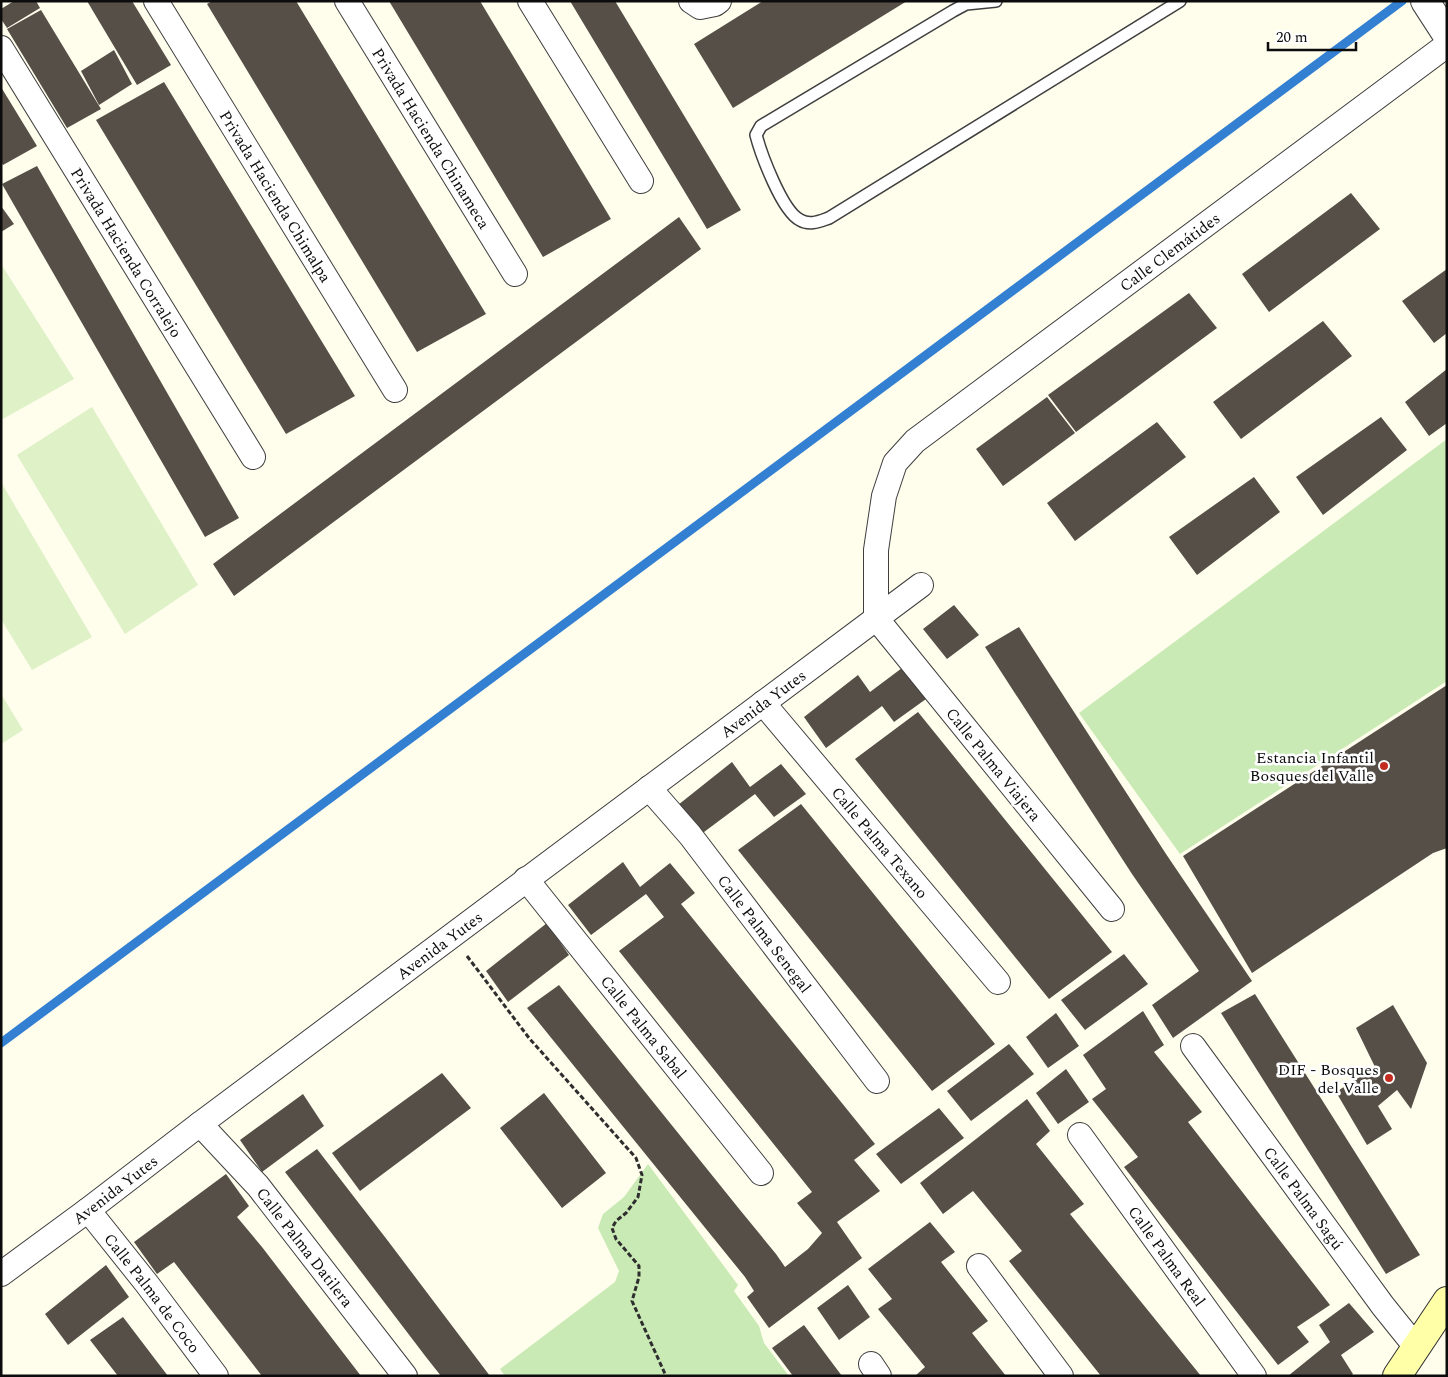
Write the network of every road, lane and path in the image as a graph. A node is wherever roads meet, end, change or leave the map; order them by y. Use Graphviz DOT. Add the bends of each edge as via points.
graph roads {
  1 [pos="156,1"];
  2 [pos="347,1"];
  3 [pos="530,1"];
  4 [pos="691,1"];
  5 [pos="720,1"];
  6 [pos="996,1"];
  7 [pos="1180,1"];
  8 [pos="1439,26"];
  9 [pos="1,48"];
  10 [pos="641,181"];
  11 [pos="515,274"];
  12 [pos="395,390"];
  13 [pos="253,457"];
  14 [pos="920,585"];
  15 [pos="876,618"];
  16 [pos="763,703"];
  17 [pos="649,788"];
  18 [pos="526,879"];
  19 [pos="1112,909"];
  20 [pos="452,935"];
  21 [pos="998,982"];
  22 [pos="1193,1046"];
  23 [pos="877,1082"];
  24 [pos="200,1124"];
  25 [pos="1080,1135"];
  26 [pos="761,1173"];
  27 [pos="88,1210"];
  28 [pos="979,1266"];
  29 [pos="1,1274"];
  30 [pos="1447,1301"];
  31 [pos="1416,1347"];
  32 [pos="216,1376"];
  33 [pos="406,1376"];
  34 [pos="666,1376"];
  35 [pos="1061,1376"];
  36 [pos="1254,1376"];
  37 [pos="1397,1376"];
  1 -- 12 [label="street, Privada Hacienda Chimalpa"];
  2 -- 11 [label="street, Privada Hacienda Chinameca"];
  3 -- 10 [label="street"];
  4 -- 5 [label="street" via="700,7"];
  6 -- 7 [label="lane" via="966,4 761,126 756,135 761,153 786,207 799,220 812,224 830,218"];
  8 -- 15 [label="street, Calle Clemátides" via="915,441 895,463 884,496 876,550"];
  9 -- 13 [label="street, Privada Hacienda Corralejo"];
  14 -- 15 [label="street, Avenida Yutes"];
  15 -- 16 [label="street, Avenida Yutes"];
  15 -- 19 [label="street, Calle Palma Viajera"];
  16 -- 17 [label="street, Avenida Yutes"];
  16 -- 21 [label="street, Calle Palma Texano"];
  17 -- 18 [label="street, Avenida Yutes"];
  17 -- 23 [label="street, Calle Palma Senegal" via="690,835"];
  18 -- 20 [label="street, Avenida Yutes"];
  18 -- 26 [label="street, Calle Palma Sabal"];
  20 -- 24 [label="street, Avenida Yutes"];
  20 -- 34 [label="path" via="529,1038 636,1158 642,1175 638,1197 612,1228 616,1239 639,1266 640,1278 632,1301"];
  22 -- 31 [label="street, Calle Palma Sagú"];
  24 -- 27 [label="street, Avenida Yutes"];
  24 -- 33 [label="street, Calle Palma Datilera" via="258,1186"];
  25 -- 36 [label="street, Calle Palma Real"];
  27 -- 29 [label="street, Avenida Yutes"];
  27 -- 32 [label="street, Calle Palma de Coco"];
  28 -- 35 [label="street"];
  30 -- 31 [label="main road"];
  31 -- 37 [label="main road"];
}
